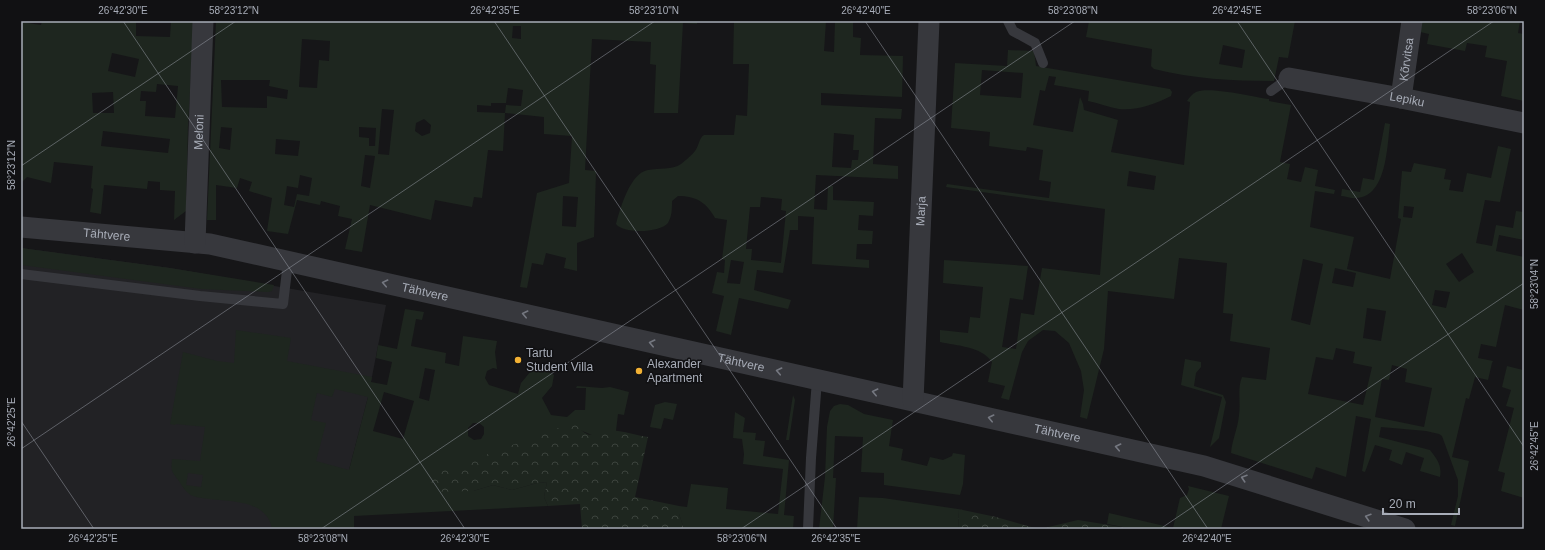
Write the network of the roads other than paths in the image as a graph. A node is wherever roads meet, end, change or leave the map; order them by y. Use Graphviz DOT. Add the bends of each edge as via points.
graph roads {
  1 [pos="203,21"];
  2 [pos="929,21"];
  3 [pos="1008,21"];
  4 [pos="1412,21"];
  5 [pos="1043,63"];
  6 [pos="1290,78"];
  7 [pos="1272,90"];
  8 [pos="1401,98"];
  9 [pos="1524,123"];
  10 [pos="21,227"];
  11 [pos="195,243"];
  12 [pos="288,262"];
  13 [pos="21,274"];
  14 [pos="817,380"];
  15 [pos="913,401"];
  16 [pos="808,529"];
  17 [pos="1405,529"];
  1 -- 11 [label="street, Meloni"];
  2 -- 15 [label="street, Marja"];
  3 -- 5 [label="lane" via="1013,31 1035,43"];
  4 -- 8 [label="street, Kõrvitsa"];
  6 -- 7 [label="lane"];
  6 -- 8 [label="street, Lepiku"];
  8 -- 9 [label="street, Lepiku"];
  10 -- 11 [label="street, Tähtvere"];
  11 -- 12 [label="street, Tähtvere" via="210,244"];
  12 -- 13 [label="lane" via="283,304"];
  14 -- 12 [label="street, Tähtvere, one-way"];
  15 -- 14 [label="street, Tähtvere, one-way"];
  14 -- 16 [label="lane"];
  17 -- 15 [label="street, Tähtvere, one-way" via="1204,466"];
}
